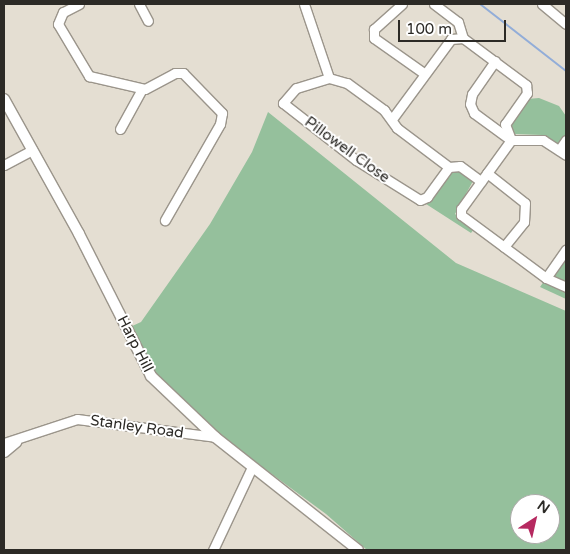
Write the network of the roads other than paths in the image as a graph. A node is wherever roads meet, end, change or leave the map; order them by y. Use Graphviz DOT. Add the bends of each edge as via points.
graph roads {
  1 [pos="79,4"];
  2 [pos="139,4"];
  3 [pos="304,4"];
  4 [pos="402,4"];
  5 [pos="434,4"];
  6 [pos="542,4"];
  7 [pos="148,22"];
  8 [pos="566,24"];
  9 [pos="463,38"];
  10 [pos="495,61"];
  11 [pos="425,74"];
  12 [pos="329,78"];
  13 [pos="142,89"];
  14 [pos="4,99"];
  15 [pos="392,119"];
  16 [pos="120,130"];
  17 [pos="511,140"];
  18 [pos="566,140"];
  19 [pos="32,150"];
  20 [pos="562,153"];
  21 [pos="4,165"];
  22 [pos="449,167"];
  23 [pos="487,173"];
  24 [pos="481,181"];
  25 [pos="165,220"];
  26 [pos="504,248"];
  27 [pos="566,249"];
  28 [pos="546,278"];
  29 [pos="566,287"];
  30 [pos="214,437"];
  31 [pos="19,441"];
  32 [pos="4,443"];
  33 [pos="4,452"];
  34 [pos="252,466"];
  35 [pos="213,550"];
  36 [pos="358,550"];
  1 -- 13 [label="street" via="63,12 58,24 87,73 94,79 120,81"];
  2 -- 7 [label="street"];
  3 -- 12 [label="street"];
  4 -- 11 [label="street" via="374,30 374,38"];
  5 -- 9 [label="street" via="458,22"];
  6 -- 8 [label="street"];
  9 -- 10 [label="street"];
  9 -- 11 [label="street" via="451,39"];
  10 -- 17 [label="street" via="527,87 526,95 505,124"];
  10 -- 17 [label="street" via="472,94 470,104 474,113"];
  11 -- 15 [label="street"];
  12 -- 15 [label="street" via="347,83"];
  12 -- 22 [label="street, Pillowell Close" via="296,88 284,102 356,160 420,200 427,198"];
  13 -- 16 [label="street"];
  13 -- 25 [label="street" via="152,88 175,73 183,73 219,108 222,116"];
  14 -- 19 [label="street, Harp Hill"];
  15 -- 22 [label="street" via="397,128"];
  17 -- 20 [label="street" via="539,139"];
  17 -- 23 [label="street"];
  18 -- 20 [label="street"];
  19 -- 21 [label="street"];
  19 -- 30 [label="street, Harp Hill" via="99,272 146,369"];
  22 -- 24 [label="street" via="460,166"];
  23 -- 24 [label="street"];
  23 -- 26 [label="street" via="526,204 524,222"];
  24 -- 26 [label="street" via="461,209 463,217"];
  26 -- 28 [label="street"];
  27 -- 28 [label="street"];
  28 -- 29 [label="street"];
  30 -- 31 [label="street, Stanley Road" via="78,419 50,426"];
  30 -- 34 [label="street, Harp Hill"];
  31 -- 32 [label="street, Stanley Road"];
  31 -- 33 [label="street"];
  34 -- 35 [label="street"];
  34 -- 36 [label="street, Harp Hill"];
}
